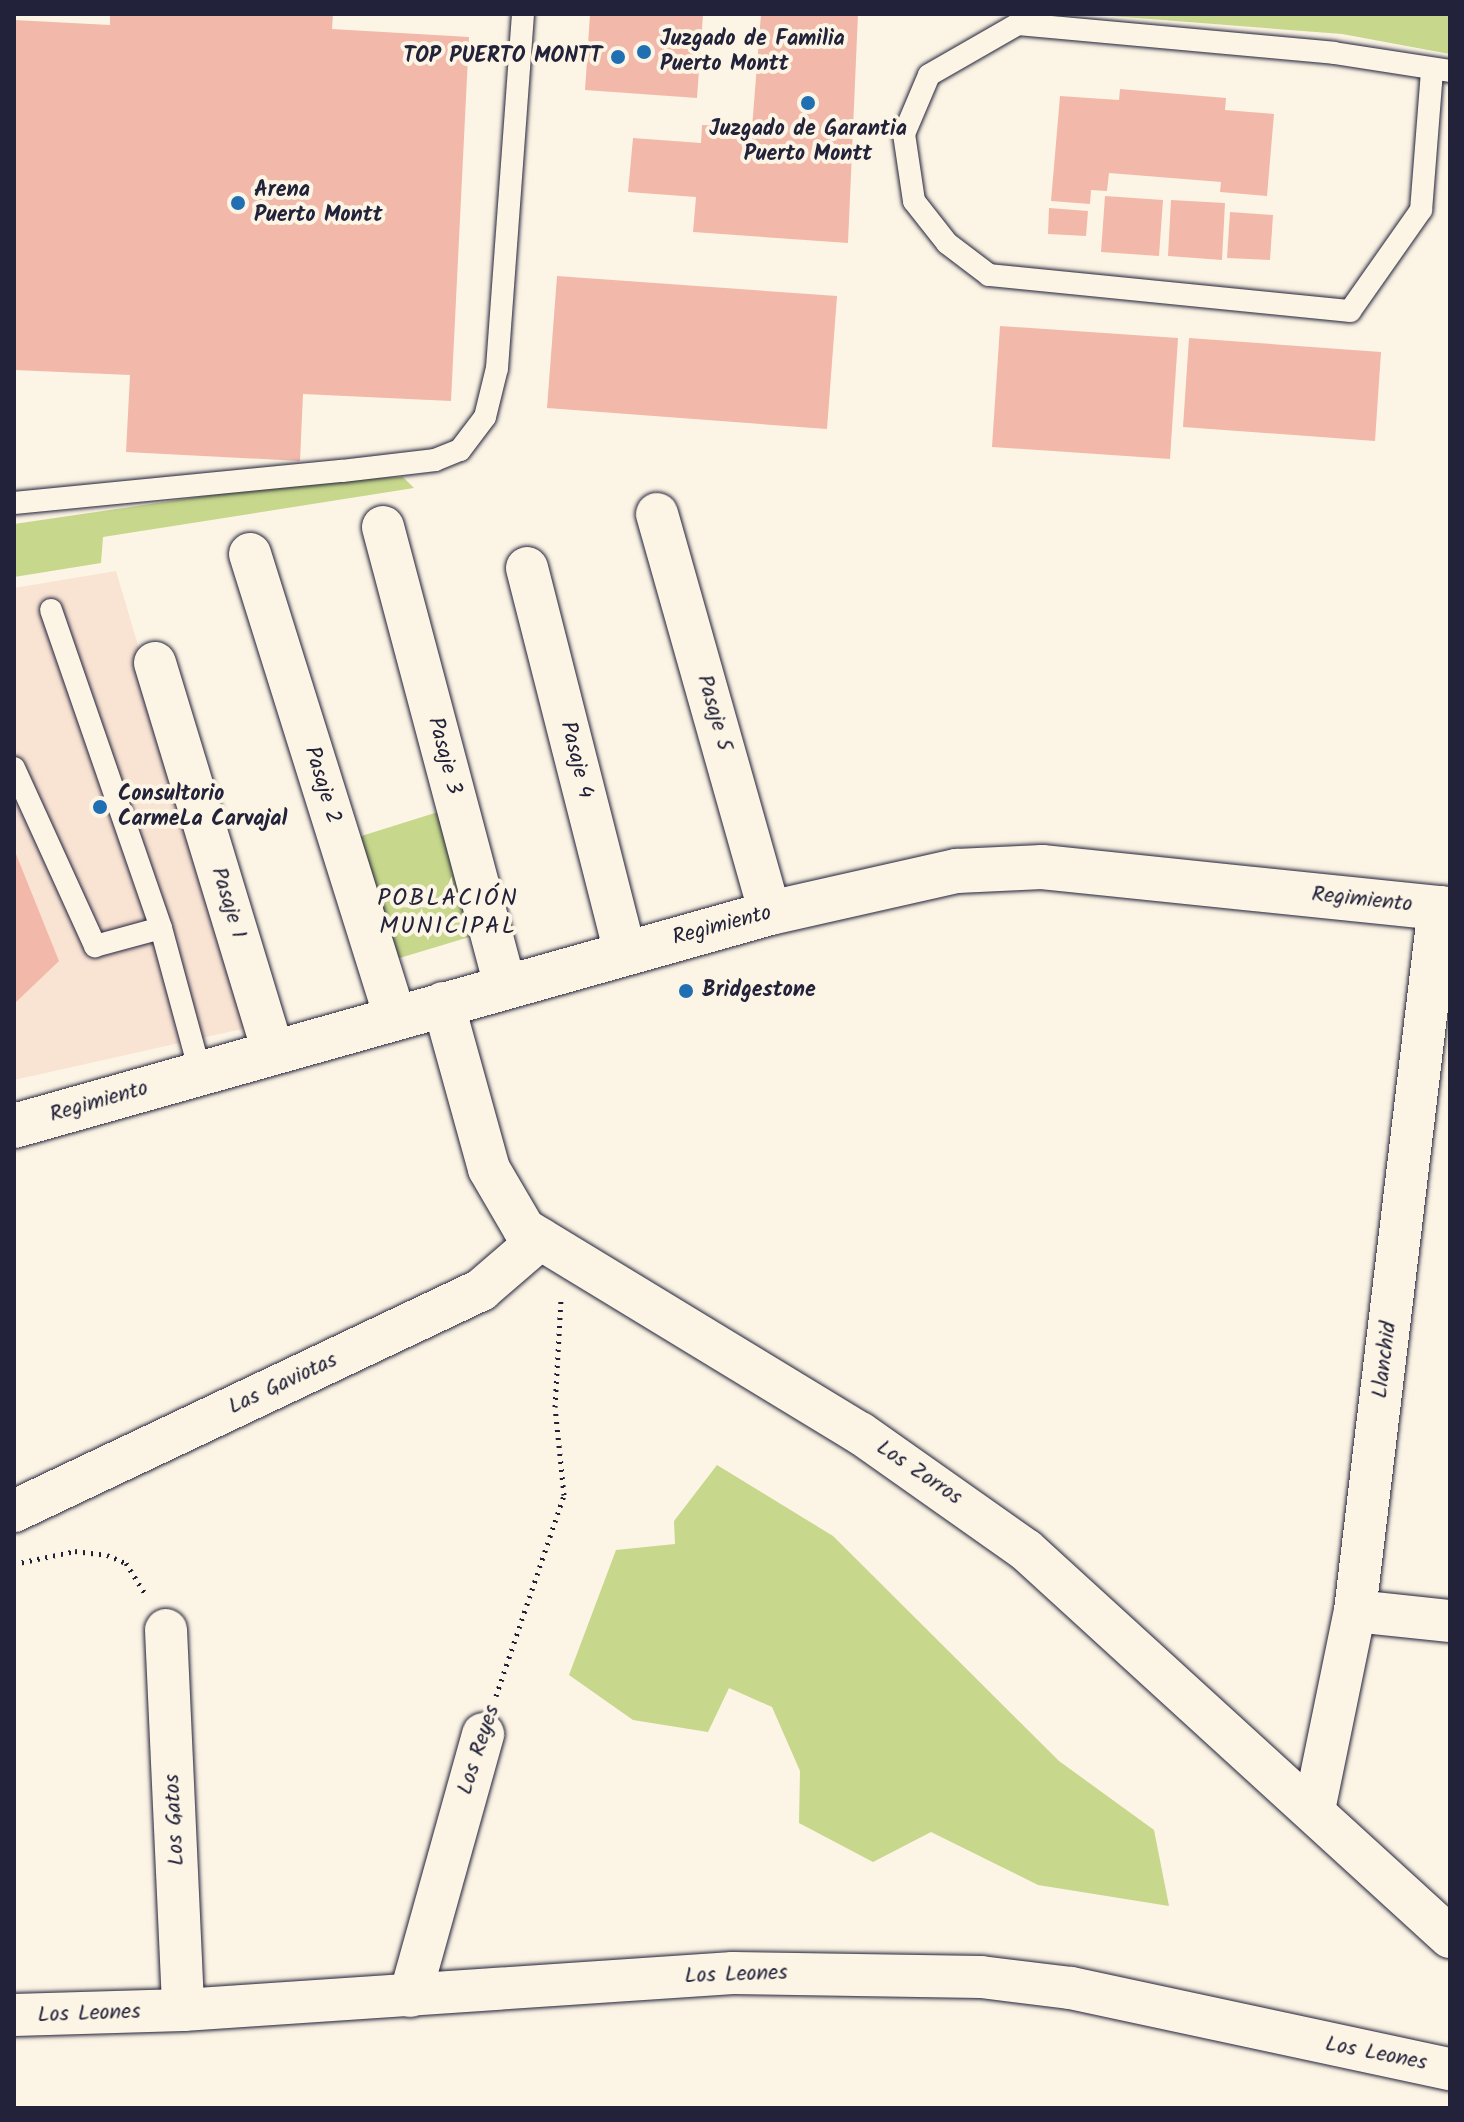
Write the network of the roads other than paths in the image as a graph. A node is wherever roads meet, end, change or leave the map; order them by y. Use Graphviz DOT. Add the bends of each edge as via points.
graph roads {
  1 [pos="523,14"];
  2 [pos="1018,19"];
  3 [pos="1441,71"];
  4 [pos="14,503"];
  5 [pos="657,514"];
  6 [pos="383,527"];
  7 [pos="250,554"];
  8 [pos="527,568"];
  9 [pos="51,610"];
  10 [pos="155,663"];
  11 [pos="14,768"];
  12 [pos="1444,908"];
  13 [pos="770,913"];
  14 [pos="161,928"];
  15 [pos="625,952"];
  16 [pos="505,985"];
  17 [pos="443,1003"];
  18 [pos="395,1017"];
  19 [pos="273,1051"];
  20 [pos="200,1072"];
  21 [pos="14,1126"];
  22 [pos="552,1246"];
  23 [pos="14,1511"];
  24 [pos="1355,1611"];
  25 [pos="1450,1621"];
  26 [pos="166,1630"];
  27 [pos="483,1734"];
  28 [pos="1314,1810"];
  29 [pos="1450,1937"];
  30 [pos="410,1996"];
  31 [pos="183,2010"];
  32 [pos="14,2015"];
  33 [pos="1450,2069"];
  1 -- 4 [label="lane" via="497,368 485,417 460,450 357,469"];
  2 -- 3 [label="lane" via="1334,53"];
  2 -- 3 [label="lane" via="929,75 904,134 914,201 947,243 989,275 1350,311 1421,210"];
  5 -- 13 [label="street, Pasaje 5"];
  6 -- 16 [label="street, Pasaje 3"];
  7 -- 18 [label="street, Pasaje 2"];
  8 -- 15 [label="street, Pasaje 4"];
  9 -- 14 [label="lane"];
  10 -- 19 [label="street, Pasaje 1"];
  11 -- 14 [label="lane" via="95,946"];
  12 -- 13 [label="main road, Regimiento" via="1012,866 906,880"];
  12 -- 24 [label="street, Llanchid"];
  13 -- 15 [label="main road, Regimiento"];
  14 -- 20 [label="lane"];
  15 -- 16 [label="main road, Regimiento"];
  16 -- 17 [label="main road, Regimiento"];
  17 -- 18 [label="main road, Regimiento"];
  17 -- 22 [label="street, Los Zorros" via="489,1169 512,1217"];
  18 -- 19 [label="main road, Regimiento"];
  19 -- 20 [label="main road, Regimiento"];
  20 -- 21 [label="main road, Regimiento"];
  22 -- 23 [label="street, Las Gaviotas" via="481,1290"];
  22 -- 28 [label="street, Los Zorros" via="860,1433 974,1510 1026,1550"];
  24 -- 25 [label="street"];
  24 -- 28 [label="street, Llanchid"];
  26 -- 31 [label="street, Los Gatos"];
  27 -- 30 [label="street, Los Reyes"];
  28 -- 29 [label="street, Los Zorros"];
  30 -- 31 [label="street, Los Leones"];
  30 -- 33 [label="street, Los Leones" via="733,1973 1024,1980"];
  31 -- 32 [label="street, Los Leones"];
}
